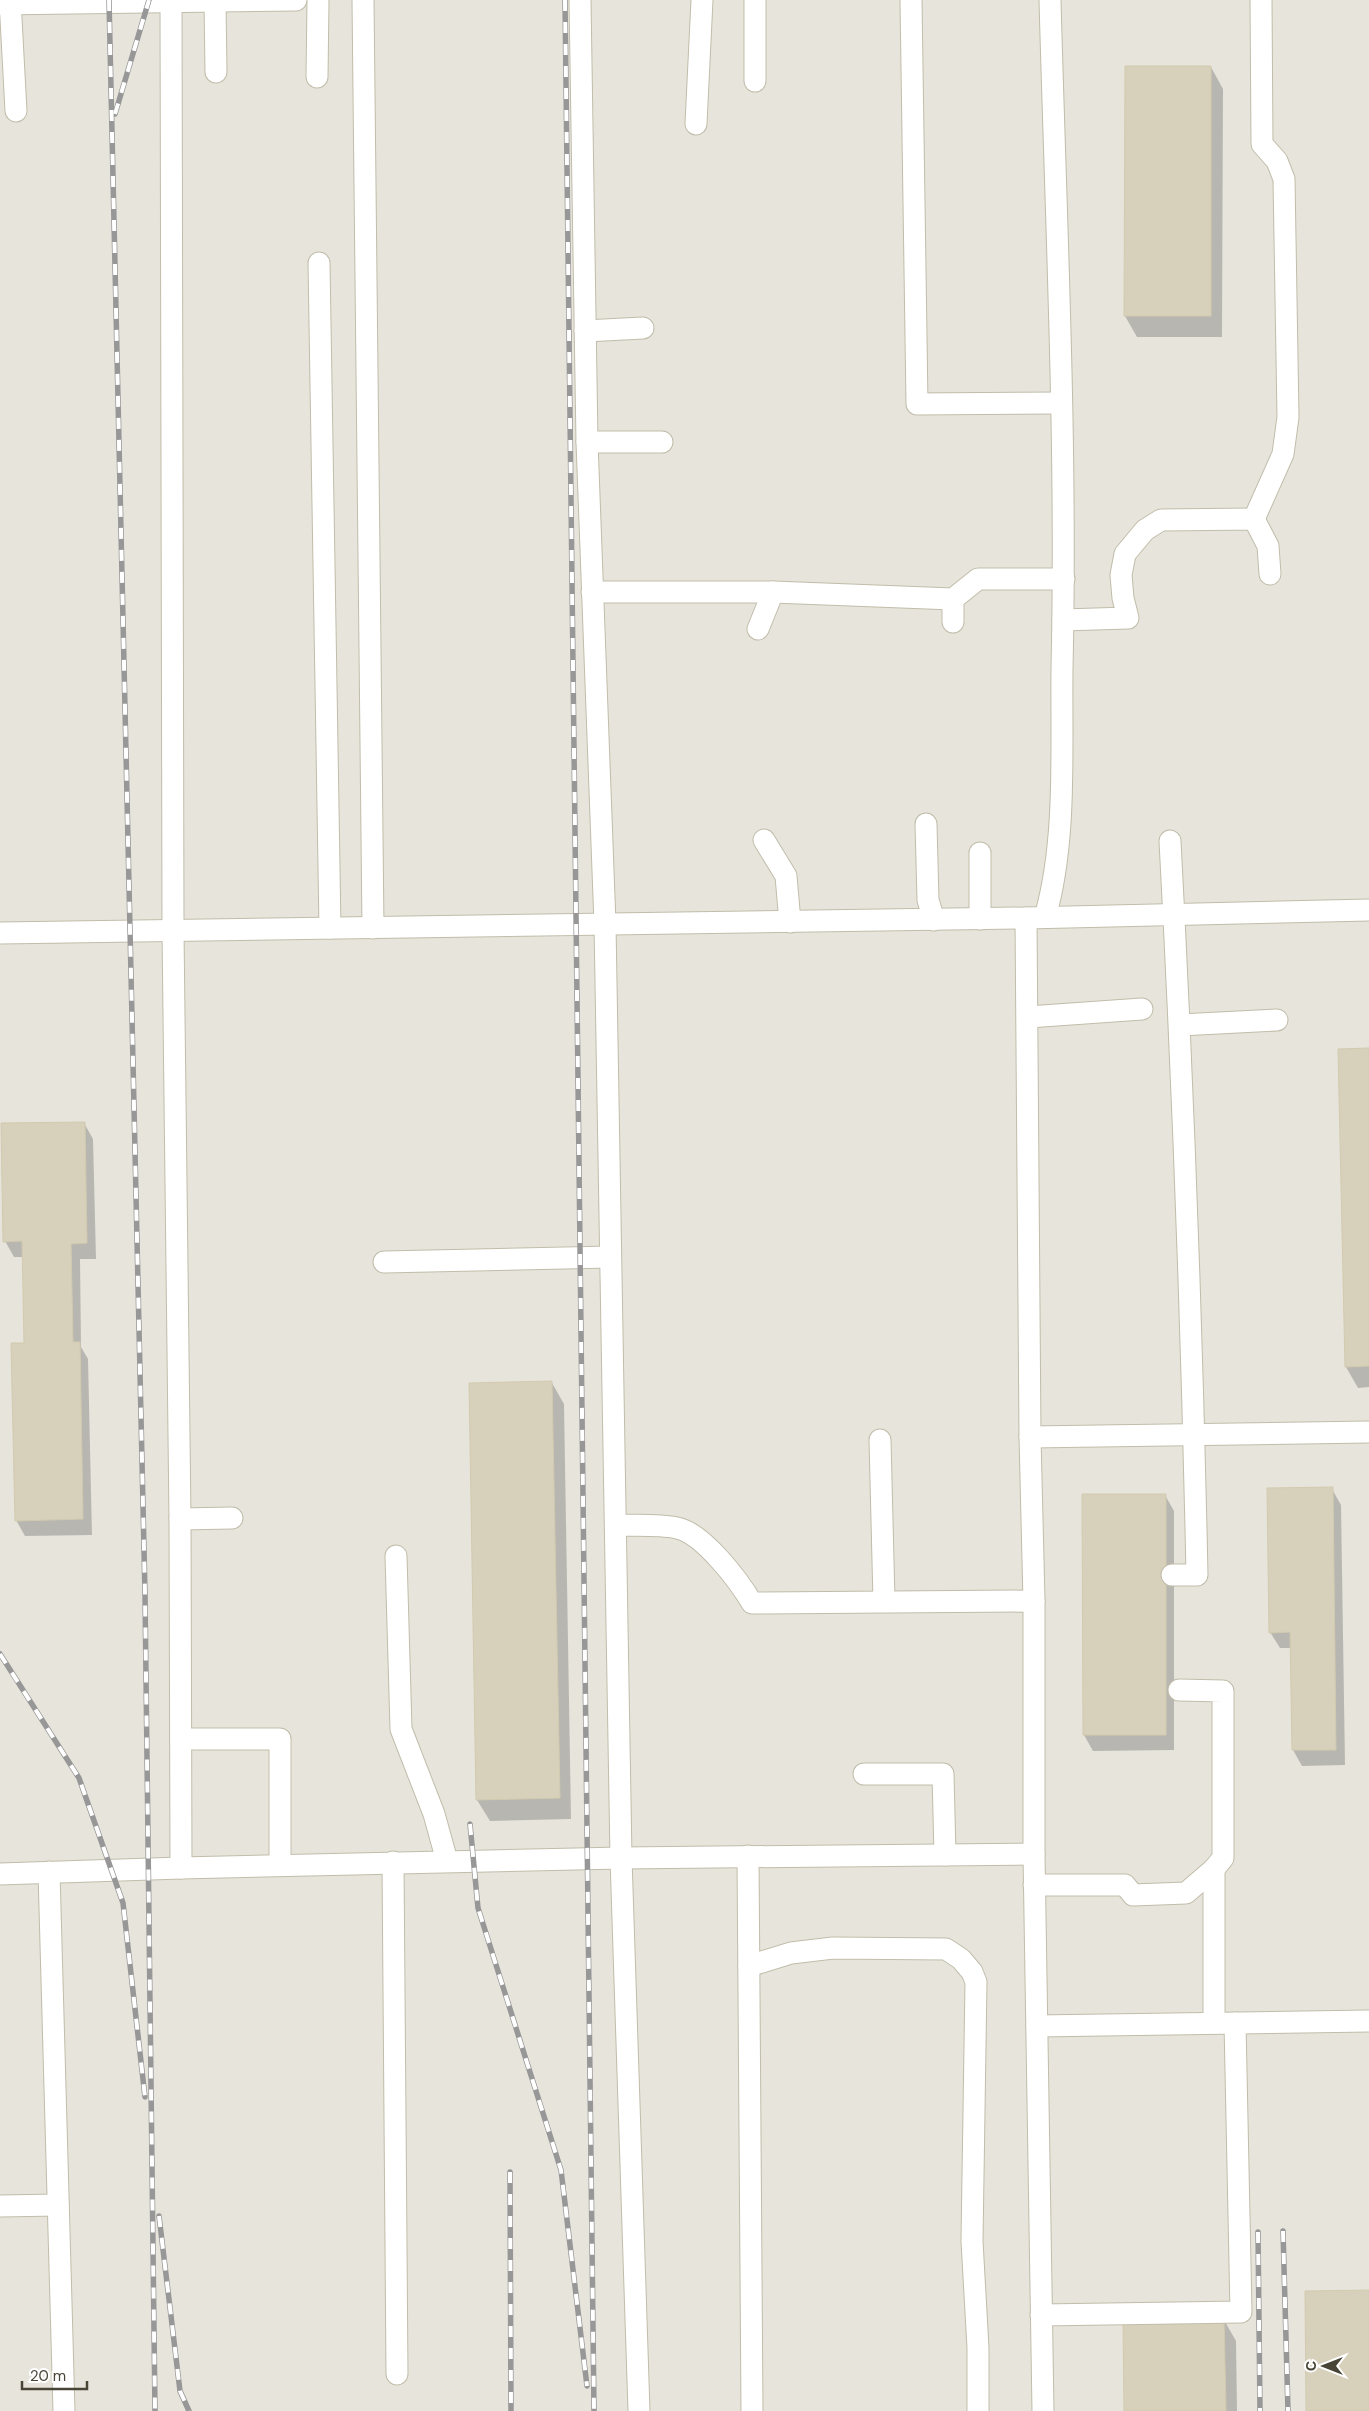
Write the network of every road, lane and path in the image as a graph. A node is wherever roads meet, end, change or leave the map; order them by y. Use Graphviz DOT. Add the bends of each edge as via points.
graph roads {
  1 [pos="296,0"];
  2 [pos="318,0"];
  3 [pos="363,0"];
  4 [pos="580,0"];
  5 [pos="702,0"];
  6 [pos="755,0"];
  7 [pos="911,0"];
  8 [pos="1050,0"];
  9 [pos="1261,0"];
  10 [pos="171,1"];
  11 [pos="215,2"];
  12 [pos="8,3"];
  13 [pos="216,72"];
  14 [pos="317,77"];
  15 [pos="755,81"];
  16 [pos="16,111"];
  17 [pos="696,124"];
  18 [pos="319,263"];
  19 [pos="643,328"];
  20 [pos="585,332"];
  21 [pos="1060,403"];
  22 [pos="587,442"];
  23 [pos="662,442"];
  24 [pos="1254,519"];
  25 [pos="1270,574"];
  26 [pos="1064,579"];
  27 [pos="592,592"];
  28 [pos="773,592"];
  29 [pos="953,600"];
  30 [pos="1063,620"];
  31 [pos="953,622"];
  32 [pos="758,629"];
  33 [pos="926,824"];
  34 [pos="764,840"];
  35 [pos="1170,841"];
  36 [pos="980,853"];
  37 [pos="1369,910"];
  38 [pos="1174,913"];
  39 [pos="1036,918"];
  40 [pos="980,919"];
  41 [pos="934,920"];
  42 [pos="790,922"];
  43 [pos="605,924"];
  44 [pos="330,928"];
  45 [pos="374,928"];
  46 [pos="173,930"];
  47 [pos="0,933"];
  48 [pos="1142,1009"];
  49 [pos="1028,1017"];
  50 [pos="1277,1020"];
  51 [pos="1180,1026"];
  52 [pos="610,1257"];
  53 [pos="384,1262"];
  54 [pos="1369,1432"];
  55 [pos="1194,1434"];
  56 [pos="1030,1437"];
  57 [pos="880,1440"];
  58 [pos="232,1518"];
  59 [pos="180,1519"];
  60 [pos="616,1525"];
  61 [pos="396,1556"];
  62 [pos="1172,1575"];
  63 [pos="884,1600"];
  64 [pos="1034,1601"];
  65 [pos="1180,1690"];
  66 [pos="181,1739"];
  67 [pos="864,1774"];
  68 [pos="1034,1854"];
  69 [pos="945,1855"];
  70 [pos="748,1856"];
  71 [pos="621,1858"];
  72 [pos="447,1861"];
  73 [pos="393,1862"];
  74 [pos="280,1864"];
  75 [pos="181,1868"];
  76 [pos="1214,1869"];
  77 [pos="49,1872"];
  78 [pos="0,1874"];
  79 [pos="1034,1886"];
  80 [pos="749,1966"];
  81 [pos="1369,2021"];
  82 [pos="1214,2023"];
  83 [pos="1235,2023"];
  84 [pos="1036,2026"];
  85 [pos="58,2205"];
  86 [pos="0,2206"];
  87 [pos="1041,2315"];
  88 [pos="397,2374"];
  89 [pos="64,2411"];
  90 [pos="639,2411"];
  91 [pos="752,2411"];
  92 [pos="978,2411"];
  93 [pos="1043,2411"];
  1 -- 11 [label="lane"];
  2 -- 14 [label="lane"];
  3 -- 45 [label="lane"];
  4 -- 20 [label="lane"];
  5 -- 17 [label="lane"];
  6 -- 15 [label="lane"];
  7 -- 21 [label="lane" via="917,404"];
  8 -- 21 [label="lane"];
  9 -- 24 [label="lane" via="1262,144 1277,161 1284,179 1288,418 1283,454"];
  10 -- 11 [label="lane"];
  10 -- 12 [label="lane"];
  10 -- 46 [label="lane"];
  11 -- 13 [label="lane"];
  12 -- 16 [label="lane"];
  18 -- 44 [label="lane"];
  19 -- 20 [label="lane"];
  20 -- 22 [label="lane"];
  21 -- 26 [label="lane"];
  22 -- 23 [label="lane"];
  22 -- 27 [label="lane"];
  24 -- 25 [label="lane" via="1268,546"];
  24 -- 30 [label="lane" via="1161,520 1145,530 1125,554 1121,575 1128,618"];
  26 -- 29 [label="lane" via="978,579"];
  26 -- 30 [label="lane"];
  27 -- 28 [label="lane"];
  27 -- 43 [label="lane"];
  28 -- 29 [label="lane"];
  28 -- 32 [label="lane"];
  29 -- 31 [label="lane"];
  30 -- 39 [label="lane" via="1059,840 1054,886"];
  33 -- 41 [label="lane" via="928,900"];
  34 -- 42 [label="lane" via="786,876"];
  35 -- 38 [label="lane"];
  36 -- 40 [label="lane"];
  37 -- 38 [label="lane"];
  38 -- 39 [label="lane"];
  38 -- 51 [label="lane"];
  39 -- 40 [label="lane"];
  39 -- 49 [label="lane"];
  40 -- 41 [label="lane"];
  41 -- 42 [label="lane"];
  42 -- 43 [label="lane"];
  43 -- 45 [label="lane"];
  43 -- 52 [label="lane"];
  44 -- 45 [label="lane"];
  44 -- 46 [label="lane"];
  46 -- 47 [label="lane"];
  46 -- 59 [label="lane"];
  48 -- 49 [label="lane"];
  49 -- 56 [label="lane"];
  50 -- 51 [label="lane"];
  51 -- 55 [label="lane"];
  52 -- 53 [label="lane"];
  52 -- 60 [label="lane"];
  54 -- 55 [label="lane"];
  55 -- 56 [label="lane"];
  55 -- 62 [label="lane" via="1196,1575"];
  56 -- 64 [label="lane"];
  57 -- 63 [label="lane"];
  58 -- 59 [label="lane"];
  59 -- 66 [label="lane"];
  60 -- 63 [label="lane" via="679,1528 717,1556 740,1582 752,1603"];
  60 -- 71 [label="lane"];
  61 -- 72 [label="lane" via="401,1728 434,1814"];
  63 -- 64 [label="lane"];
  64 -- 68 [label="lane"];
  65 -- 76 [label="lane" via="1223,1691 1223,1858"];
  66 -- 74 [label="lane" via="280,1739"];
  66 -- 75 [label="lane"];
  67 -- 69 [label="lane" via="943,1774"];
  68 -- 69 [label="lane"];
  68 -- 79 [label="lane"];
  69 -- 70 [label="lane"];
  70 -- 71 [label="lane"];
  70 -- 80 [label="lane"];
  71 -- 72 [label="lane"];
  71 -- 90 [label="lane"];
  72 -- 73 [label="lane"];
  73 -- 74 [label="lane"];
  73 -- 88 [label="lane"];
  74 -- 75 [label="lane"];
  75 -- 77 [label="lane"];
  76 -- 79 [label="lane" via="1186,1893 1133,1895 1125,1886"];
  76 -- 82 [label="lane"];
  77 -- 78 [label="lane"];
  77 -- 85 [label="lane"];
  79 -- 84 [label="lane"];
  80 -- 91 [label="lane"];
  80 -- 92 [label="lane" via="791,1953 872,1947 946,1949 972,1972 976,1982 972,2241"];
  81 -- 83 [label="lane"];
  82 -- 83 [label="lane"];
  82 -- 84 [label="lane"];
  83 -- 87 [label="lane" via="1241,2312"];
  84 -- 87 [label="lane"];
  85 -- 86 [label="lane"];
  85 -- 89 [label="lane"];
  87 -- 93 [label="lane"];
}
